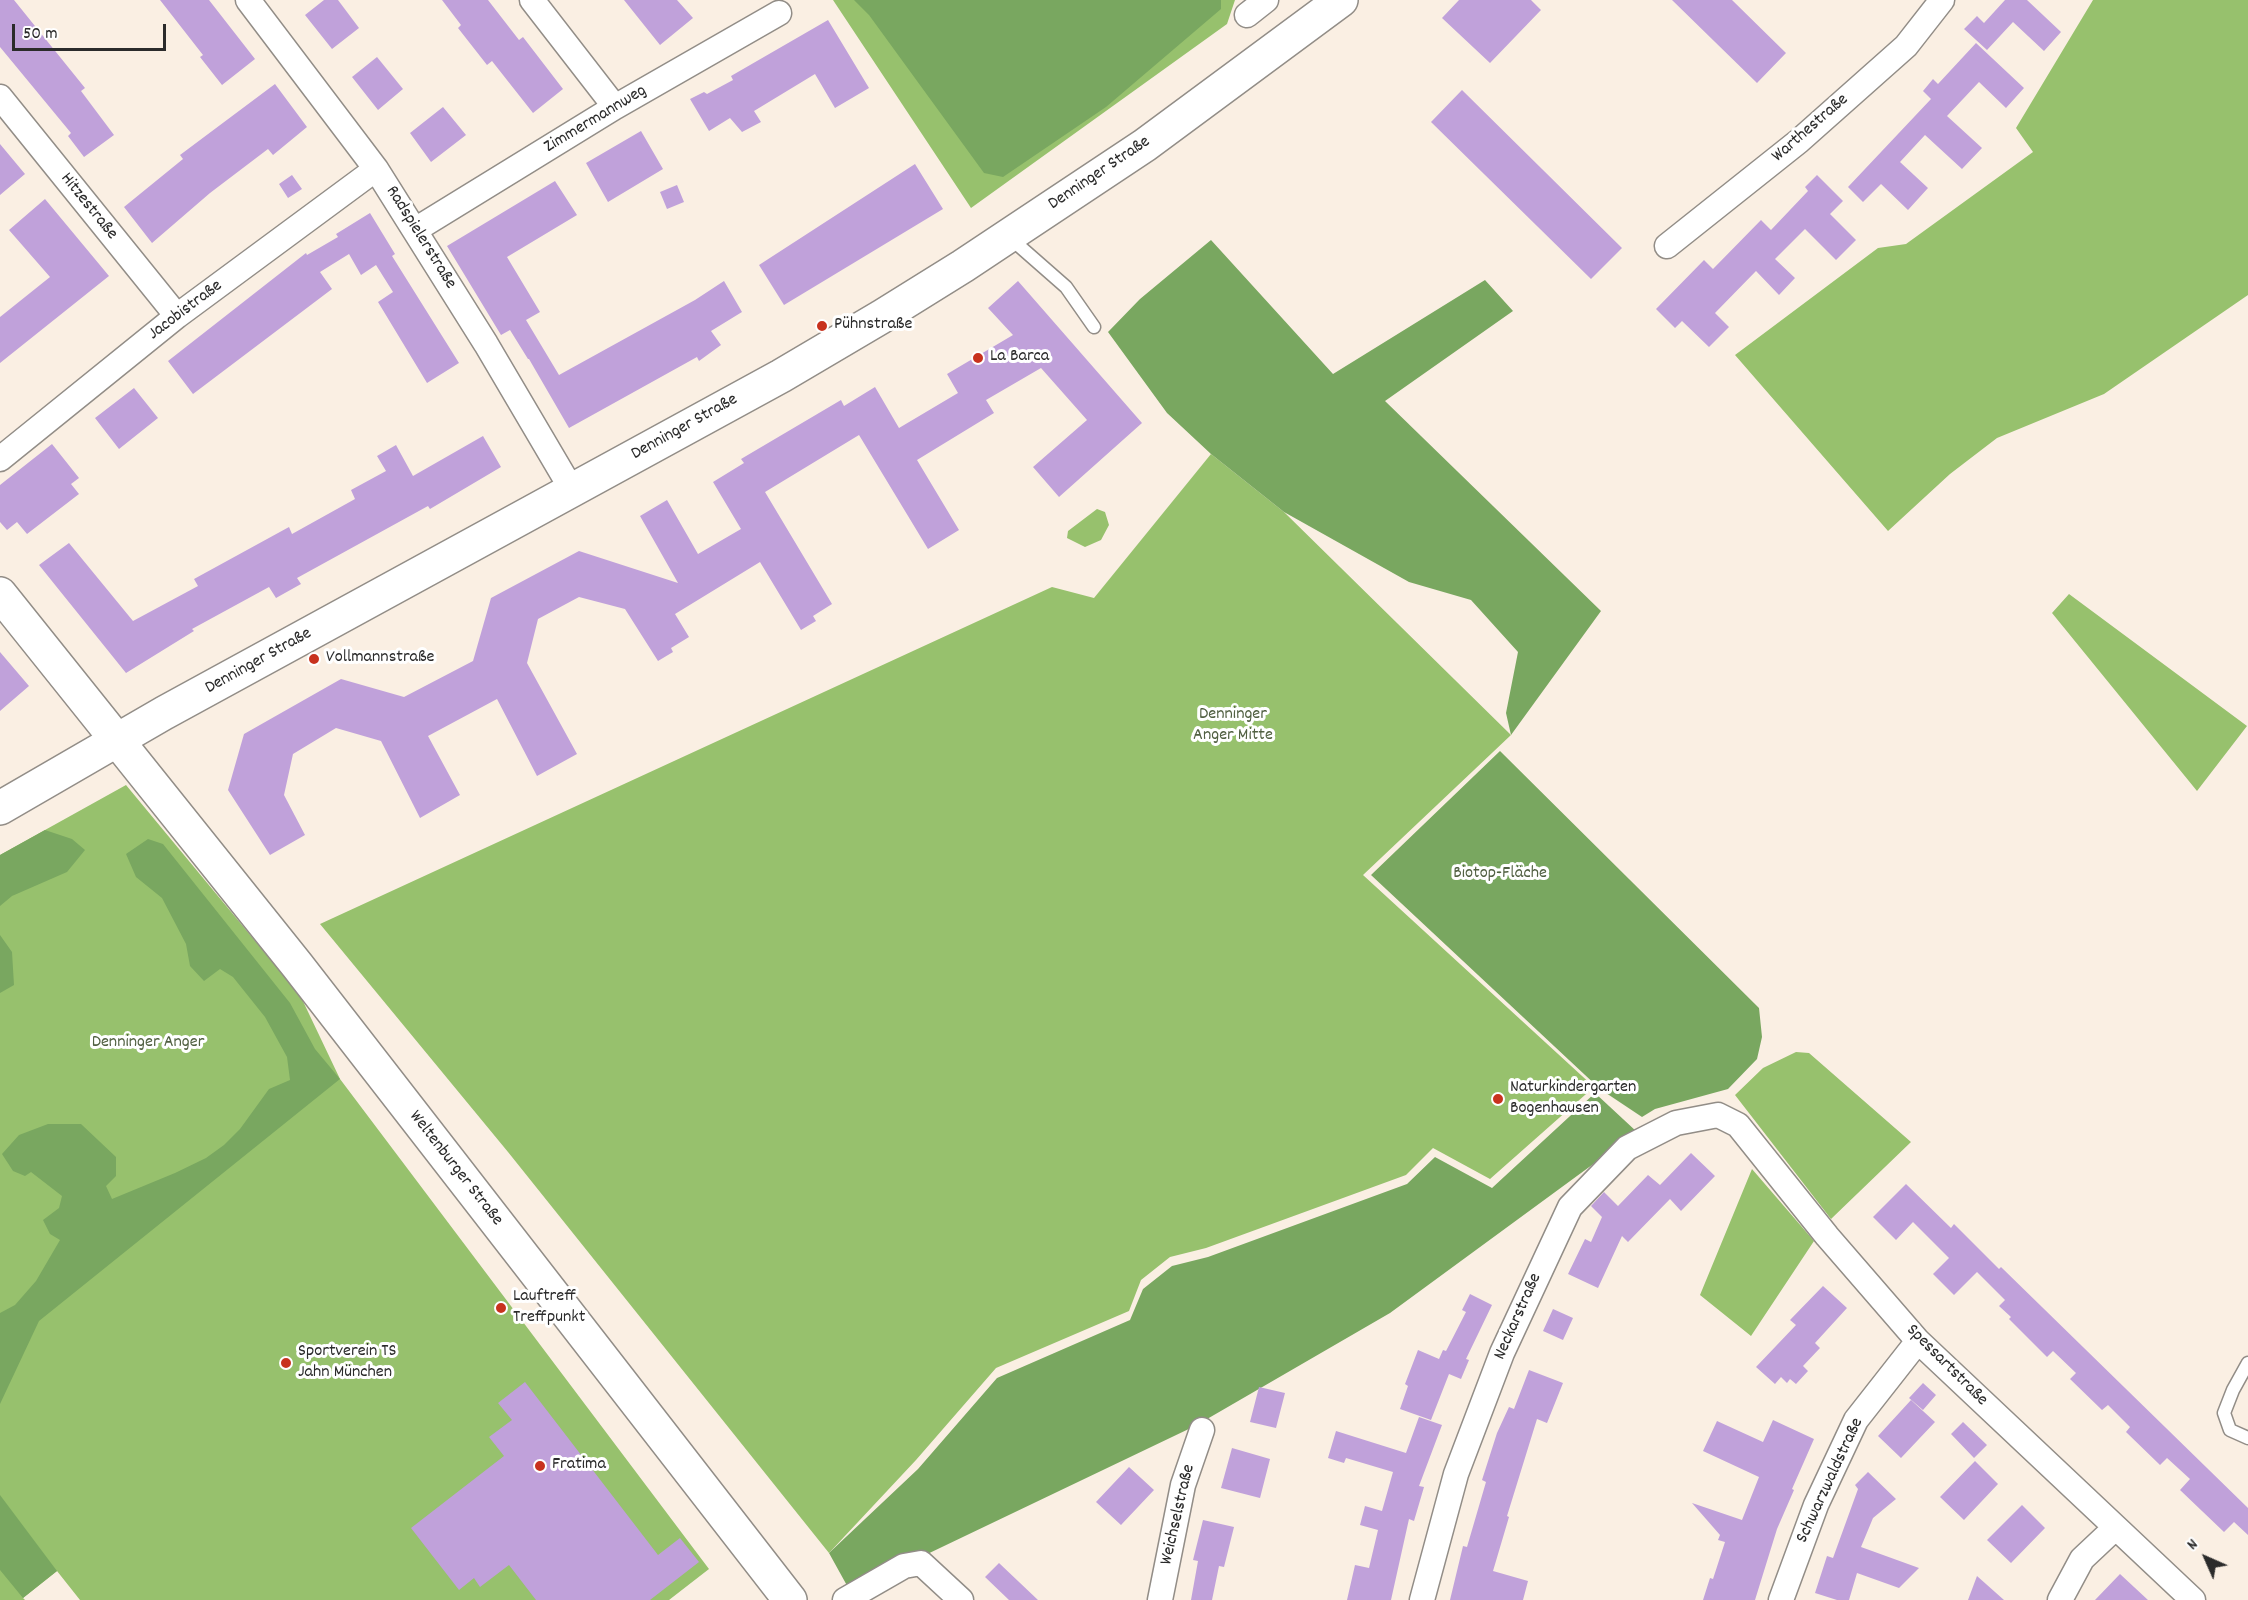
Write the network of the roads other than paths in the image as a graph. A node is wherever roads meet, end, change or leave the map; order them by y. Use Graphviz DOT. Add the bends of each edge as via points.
graph roads {
  1 [pos="248,0"];
  2 [pos="532,0"];
  3 [pos="1266,0"];
  4 [pos="1341,0"];
  5 [pos="1942,0"];
  6 [pos="779,13"];
  7 [pos="1247,15"];
  8 [pos="0,97"];
  9 [pos="615,107"];
  10 [pos="376,169"];
  11 [pos="415,230"];
  12 [pos="1008,236"];
  13 [pos="1667,246"];
  14 [pos="177,316"];
  15 [pos="1094,327"];
  16 [pos="0,459"];
  17 [pos="572,490"];
  18 [pos="0,594"];
  19 [pos="118,740"];
  20 [pos="0,808"];
  21 [pos="1718,1115"];
  22 [pos="1918,1341"];
  23 [pos="2248,1363"];
  24 [pos="1202,1430"];
  25 [pos="2248,1438"];
  26 [pos="2115,1528"];
  27 [pos="790,1600"];
  28 [pos="845,1600"];
  29 [pos="961,1600"];
  30 [pos="1160,1600"];
  31 [pos="1422,1600"];
  32 [pos="1781,1600"];
  33 [pos="2060,1600"];
  34 [pos="2193,1600"];
  1 -- 10 [label="street, Radspielerstraße"];
  2 -- 9 [label="street"];
  3 -- 7 [label="street"];
  4 -- 12 [label="street, Denninger Straße" via="1144,145"];
  5 -- 13 [label="street, Warthestraße" via="1890,60 1799,141"];
  6 -- 9 [label="street, Zimmermannweg"];
  8 -- 14 [label="street, Hitzestraße"];
  9 -- 11 [label="street, Zimmermannweg"];
  10 -- 11 [label="street, Radspielerstraße"];
  10 -- 14 [label="street, Jacobistraße"];
  11 -- 17 [label="street, Radspielerstraße"];
  12 -- 15 [label="lane" via="1066,287"];
  12 -- 17 [label="street, Denninger Straße" via="828,348"];
  14 -- 16 [label="street, Jacobistraße"];
  17 -- 19 [label="street, Denninger Straße"];
  18 -- 19 [label="street"];
  19 -- 20 [label="street, Denninger Straße"];
  19 -- 27 [label="street, Weltenburger Straße"];
  21 -- 22 [label="street, Spessartstraße" via="1738,1125"];
  21 -- 31 [label="street, Neckarstraße" via="1676,1123 1627,1148 1570,1207 1502,1353 1456,1474"];
  22 -- 26 [label="street, Spessartstraße"];
  22 -- 32 [label="street, Schwarzwaldstraße" via="1856,1419 1816,1505"];
  23 -- 25 [label="lane" via="2224,1413 2230,1430"];
  24 -- 30 [label="street, Weichselstraße" via="1183,1485"];
  26 -- 33 [label="street" via="2082,1559"];
  26 -- 34 [label="street, Spessartstraße"];
  28 -- 29 [label="street" via="904,1566 921,1563"];
}
